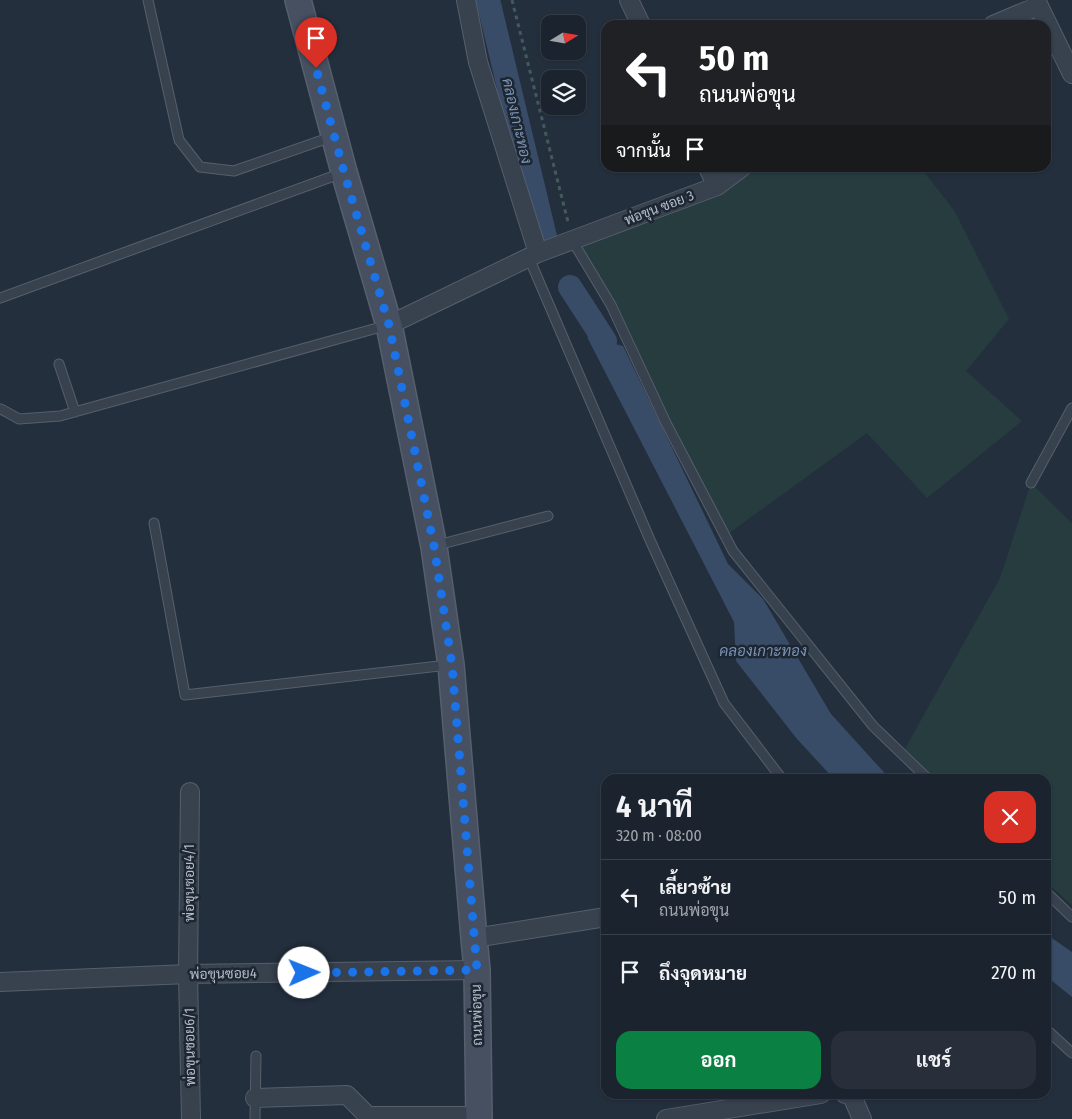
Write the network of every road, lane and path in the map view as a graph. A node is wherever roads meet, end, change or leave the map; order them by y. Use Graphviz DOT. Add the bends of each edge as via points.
graph roads {
  1 [pos="148,0"];
  2 [pos="298,0"];
  3 [pos="466,0"];
  4 [pos="512,0"];
  5 [pos="629,0"];
  6 [pos="1037,3"];
  7 [pos="639,20"];
  8 [pos="1003,20"];
  9 [pos="1045,20"];
  10 [pos="1051,31"];
  11 [pos="1072,74"];
  12 [pos="334,135"];
  13 [pos="344,172"];
  14 [pos="710,172"];
  15 [pos="736,172"];
  16 [pos="717,186"];
  17 [pos="572,240"];
  18 [pos="534,256"];
  19 [pos="0,298"];
  20 [pos="389,325"];
  21 [pos="59,364"];
  22 [pos="1072,408"];
  23 [pos="1,409"];
  24 [pos="75,412"];
  25 [pos="1031,483"];
  26 [pos="548,516"];
  27 [pos="154,524"];
  28 [pos="434,546"];
  29 [pos="452,665"];
  30 [pos="778,774"];
  31 [pos="923,774"];
  32 [pos="190,792"];
  33 [pos="1051,897"];
  34 [pos="1072,916"];
  35 [pos="601,918"];
  36 [pos="474,938"];
  37 [pos="477,970"];
  38 [pos="188,974"];
  39 [pos="0,982"];
  40 [pos="1051,1034"];
  41 [pos="1072,1053"];
  42 [pos="256,1056"];
  43 [pos="256,1098"];
  44 [pos="790,1099"];
  45 [pos="853,1099"];
  46 [pos="479,1118"];
  47 [pos="191,1119"];
  48 [pos="255,1119"];
  49 [pos="666,1119"];
  50 [pos="862,1119"];
  1 -- 12 [label="lane" via="179,140 200,167 234,171"];
  2 -- 12 [label="main road, ถนนพ่อขุน"];
  3 -- 18 [label="street" via="478,62"];
  4 -- 17 [label="path"];
  5 -- 7 [label="street"];
  6 -- 8 [label="street"];
  6 -- 9 [label="street"];
  10 -- 11 [label="street"];
  12 -- 13 [label="main road, ถนนพ่อขุน"];
  13 -- 19 [label="lane"];
  13 -- 20 [label="main road, ถนนพ่อขุน"];
  14 -- 16 [label="street"];
  15 -- 16 [label="street, พ่อขุน ซอย 3"];
  16 -- 17 [label="street, พ่อขุน ซอย 3"];
  17 -- 18 [label="street, พ่อขุน ซอย 3"];
  17 -- 31 [label="lane" via="611,305 666,423 733,551 873,726"];
  18 -- 20 [label="street"];
  18 -- 30 [label="lane" via="650,540 724,703"];
  20 -- 24 [label="lane"];
  20 -- 28 [label="main road, ถนนพ่อขุน"];
  21 -- 24 [label="lane"];
  22 -- 25 [label="lane"];
  23 -- 24 [label="lane" via="19,419"];
  26 -- 28 [label="lane"];
  27 -- 29 [label="lane" via="185,695"];
  28 -- 29 [label="main road, ถนนพ่อขุน"];
  29 -- 36 [label="main road, ถนนพ่อขุน"];
  32 -- 38 [label="street, พ่อขุนซอย4/1"];
  33 -- 34 [label="lane"];
  35 -- 36 [label="street"];
  36 -- 37 [label="main road, ถนนพ่อขุน"];
  37 -- 38 [label="street, พ่อขุนซอย4"];
  37 -- 46 [label="main road, ถนนพ่อขุน"];
  38 -- 39 [label="street, พ่อขุนซอย4"];
  38 -- 47 [label="street, พ่อขุนซอย6/1"];
  40 -- 41 [label="lane"];
  42 -- 43 [label="lane"];
  43 -- 46 [label="street" via="347,1095 368,1116"];
  43 -- 48 [label="lane"];
  44 -- 49 [label="street"];
  45 -- 50 [label="street"];
}
